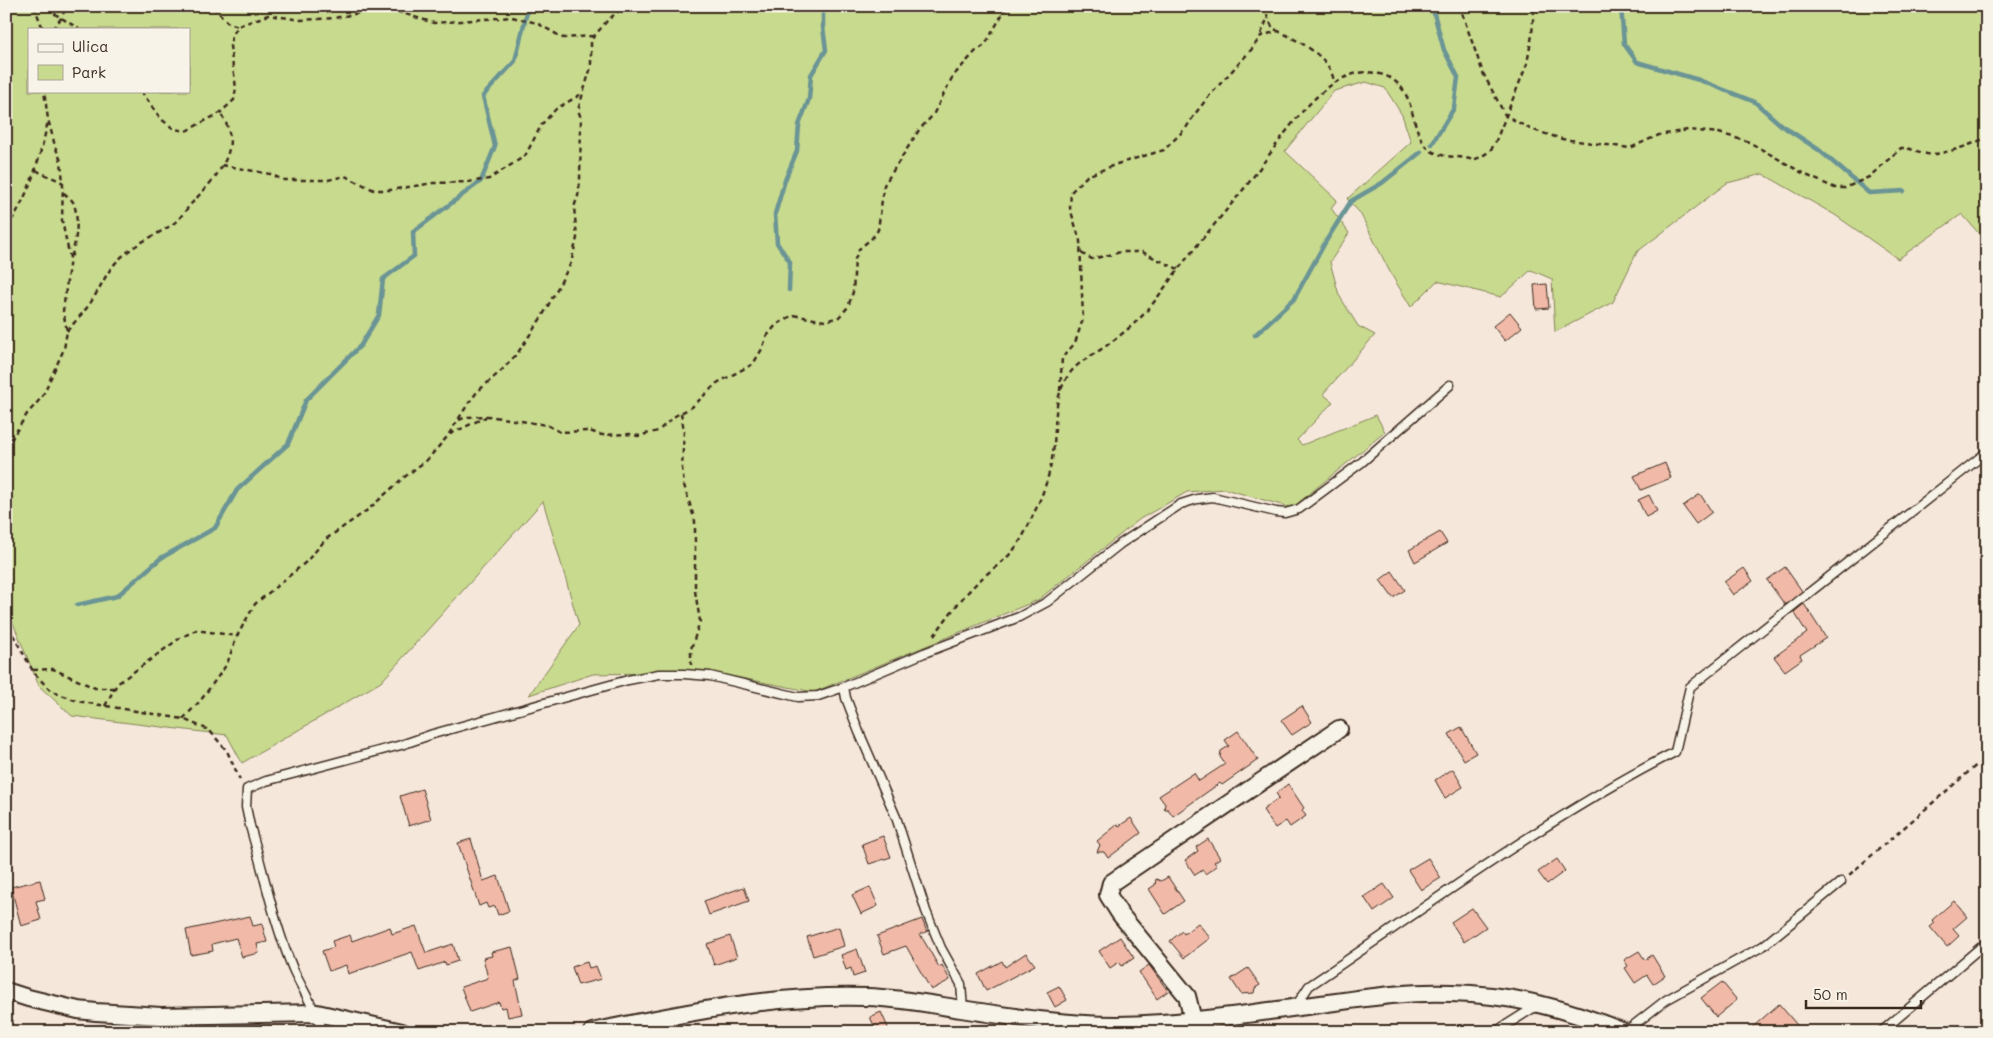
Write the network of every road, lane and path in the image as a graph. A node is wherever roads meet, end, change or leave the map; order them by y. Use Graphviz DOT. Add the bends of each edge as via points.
graph roads {
  1 [pos="34,6"];
  2 [pos="50,6"];
  3 [pos="66,6"];
  4 [pos="213,6"];
  5 [pos="624,6"];
  6 [pos="1007,6"];
  7 [pos="1263,6"];
  8 [pos="1457,6"];
  9 [pos="1534,6"];
  10 [pos="62,17"];
  11 [pos="1268,17"];
  12 [pos="238,26"];
  13 [pos="43,28"];
  14 [pos="54,28"];
  15 [pos="78,28"];
  16 [pos="1278,31"];
  17 [pos="594,36"];
  18 [pos="1260,36"];
  19 [pos="1334,84"];
  20 [pos="44,92"];
  21 [pos="142,92"];
  22 [pos="583,93"];
  23 [pos="220,113"];
  24 [pos="1505,115"];
  25 [pos="48,120"];
  26 [pos="1987,137"];
  27 [pos="222,165"];
  28 [pos="36,170"];
  29 [pos="63,183"];
  30 [pos="63,192"];
  31 [pos="6,228"];
  32 [pos="1081,253"];
  33 [pos="70,262"];
  34 [pos="1178,270"];
  35 [pos="66,332"];
  36 [pos="1450,385"];
  37 [pos="1059,395"];
  38 [pos="681,413"];
  39 [pos="488,416"];
  40 [pos="457,420"];
  41 [pos="449,435"];
  42 [pos="6,448"];
  43 [pos="1987,452"];
  44 [pos="6,618"];
  45 [pos="237,636"];
  46 [pos="924,652"];
  47 [pos="32,670"];
  48 [pos="689,674"];
  49 [pos="844,687"];
  50 [pos="115,688"];
  51 [pos="105,706"];
  52 [pos="183,719"];
  53 [pos="1339,729"];
  54 [pos="1987,756"];
  55 [pos="247,789"];
  56 [pos="1841,882"];
  57 [pos="1987,942"];
  58 [pos="6,991"];
  59 [pos="1541,1004"];
  60 [pos="1295,1008"];
  61 [pos="962,1009"];
  62 [pos="317,1013"];
  63 [pos="1193,1020"];
  64 [pos="323,1032"];
  65 [pos="402,1032"];
  66 [pos="592,1032"];
  67 [pos="1495,1032"];
  68 [pos="1624,1032"];
  69 [pos="1881,1032"];
  1 -- 13 [label="path"];
  2 -- 10 [label="path" via="52,12"];
  3 -- 10 [label="path"];
  4 -- 12 [label="path" via="227,22"];
  5 -- 17 [label="path"];
  6 -- 38 [label="path" via="985,45 953,76 933,115 884,185 878,230 859,248 855,259 854,292 848,307 839,317 825,321 793,315 776,325 753,364 717,383"];
  7 -- 11 [label="path"];
  8 -- 24 [label="path" via="1483,73"];
  9 -- 24 [label="path" via="1527,64"];
  10 -- 14 [label="path"];
  10 -- 15 [label="path"];
  11 -- 16 [label="path" via="1273,29"];
  11 -- 18 [label="path"];
  12 -- 17 [label="path" via="268,15 302,20 328,19 386,8 434,23 512,17 538,23 563,38"];
  12 -- 23 [label="path" via="230,46 234,100"];
  16 -- 18 [label="path"];
  16 -- 19 [label="path" via="1319,56 1330,68"];
  17 -- 22 [label="path" via="591,67"];
  18 -- 32 [label="path" via="1186,128 1164,150 1087,176 1071,192 1070,208"];
  19 -- 24 [label="path" via="1360,72 1382,74 1393,79 1408,99 1425,144 1431,151 1446,156 1473,160 1488,154"];
  19 -- 34 [label="path" via="1306,107 1248,185"];
  20 -- 25 [label="path"];
  21 -- 23 [label="path" via="161,119 174,129 186,132"];
  22 -- 27 [label="path" via="556,109 542,124 525,156 489,178 374,190 345,176 328,180 283,180 270,174"];
  22 -- 40 [label="path" via="578,110 581,118 580,181 574,207 577,238 571,263 553,300 517,354 477,392"];
  23 -- 27 [label="path" via="228,124 231,140 228,157"];
  24 -- 26 [label="path" via="1530,129 1562,139 1630,148 1659,135 1688,130 1719,133 1748,142 1835,188 1846,188 1869,176 1901,148 1913,148 1929,154 1971,146"];
  25 -- 28 [label="path"];
  25 -- 29 [label="path" via="61,161"];
  27 -- 35 [label="path" via="208,187 174,223 124,255 105,276 89,304"];
  28 -- 29 [label="path"];
  28 -- 31 [label="path" via="20,208"];
  29 -- 30 [label="path"];
  30 -- 33 [label="path" via="62,220"];
  30 -- 33 [label="path" via="72,202 75,214 75,244"];
  32 -- 34 [label="path" via="1092,259 1121,252 1142,252"];
  32 -- 37 [label="path" via="1083,319 1075,343 1062,358"];
  33 -- 35 [label="path" via="63,311"];
  34 -- 37 [label="path" via="1142,316 1103,348 1078,363 1066,378"];
  35 -- 42 [label="path" via="64,349 42,397"];
  36 -- 46 [label="lane" via="1362,462 1299,509 1276,512 1213,497 1181,504 1120,544 1047,602 1019,617"];
  37 -- 46 [label="path" via="1046,483 1031,519 1015,549 978,581 954,608"];
  38 -- 39 [label="path" via="658,431 638,436 560,432 547,425"];
  38 -- 48 [label="path" via="684,485 695,520 695,591 700,621 691,649"];
  39 -- 40 [label="path"];
  39 -- 41 [label="path"];
  40 -- 41 [label="path"];
  41 -- 45 [label="path" via="426,460 369,510 326,539 306,562 255,604"];
  43 -- 60 [label="lane" via="1690,687 1676,752 1632,774 1514,848 1310,986"];
  44 -- 47 [label="path"];
  45 -- 50 [label="path" via="196,630 180,638"];
  45 -- 52 [label="path" via="226,664"];
  46 -- 49 [label="lane"];
  47 -- 50 [label="path" via="53,669 95,688"];
  47 -- 51 [label="path" via="51,691 77,701"];
  48 -- 49 [label="lane" via="798,696 818,696"];
  48 -- 55 [label="lane" via="659,674 628,680 283,776"];
  49 -- 61 [label="lane" via="859,732 896,817 926,911 961,984"];
  50 -- 51 [label="path"];
  51 -- 52 [label="path"];
  52 -- 55 [label="path" via="209,730 227,751 237,776"];
  53 -- 63 [label="street" via="1111,883 1108,895 1186,996"];
  54 -- 56 [label="path"];
  55 -- 62 [label="lane" via="250,826 282,939 294,971"];
  56 -- 68 [label="lane" via="1762,946 1666,1000"];
  57 -- 69 [label="lane"];
  58 -- 62 [label="street" via="96,1012 161,1016"];
  59 -- 60 [label="street" via="1497,996 1440,993 1362,998"];
  59 -- 67 [label="lane"];
  59 -- 68 [label="street" via="1582,1015"];
  60 -- 63 [label="street"];
  61 -- 63 [label="street" via="1072,1024"];
  61 -- 66 [label="street" via="867,997 780,1000 718,1007"];
  62 -- 64 [label="lane"];
  62 -- 65 [label="street"];
}
